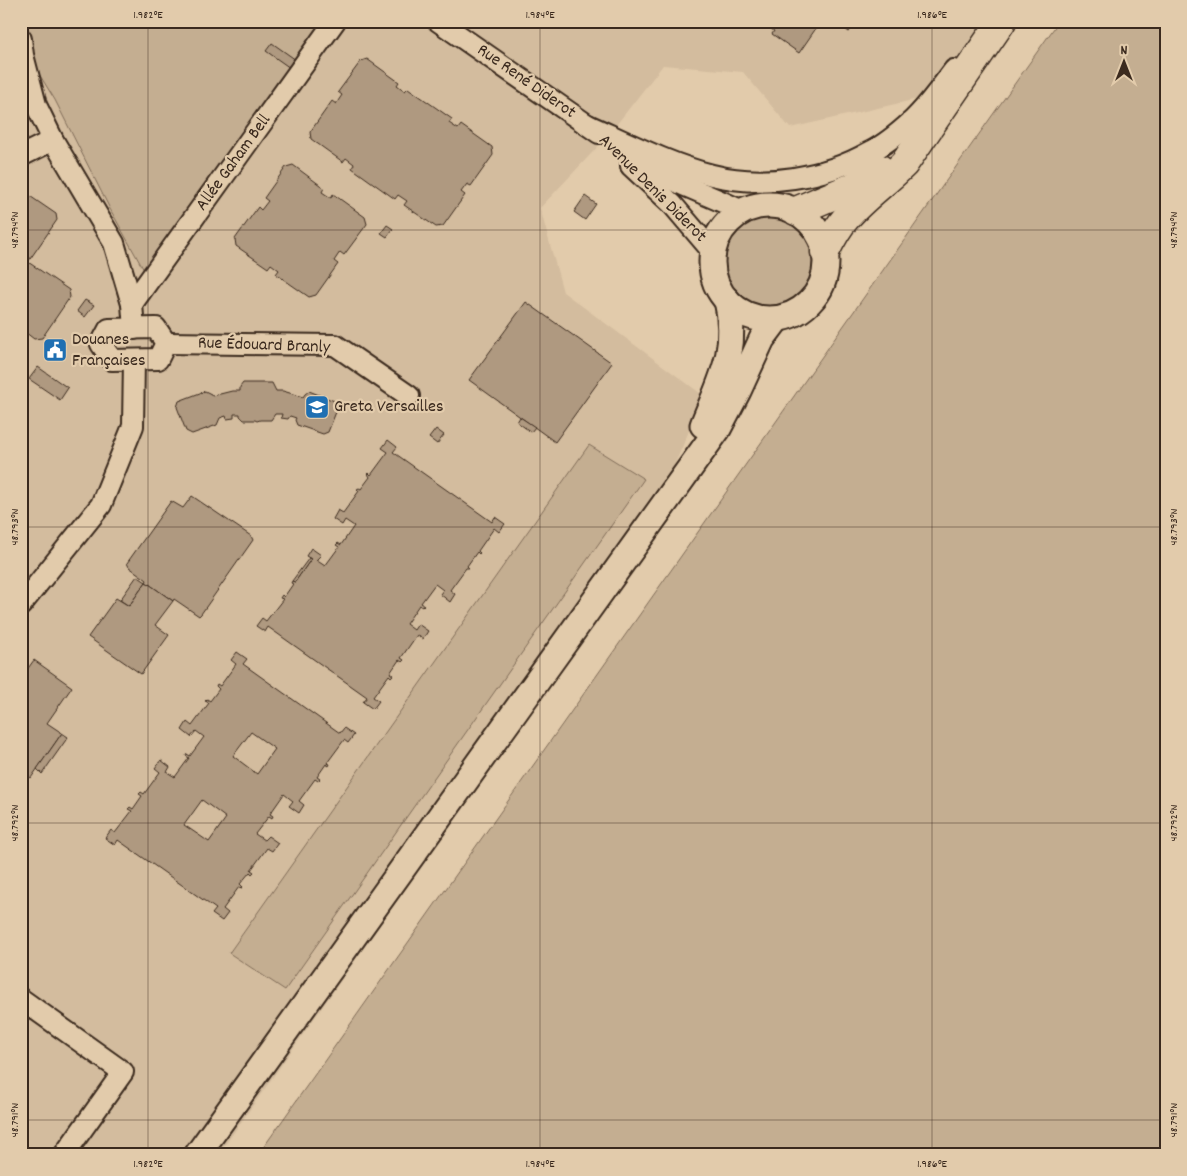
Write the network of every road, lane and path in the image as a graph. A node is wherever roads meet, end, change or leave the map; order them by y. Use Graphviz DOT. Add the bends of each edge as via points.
graph roads {
  1 [pos="335,21"];
  2 [pos="438,21"];
  3 [pos="991,21"];
  4 [pos="1002,21"];
  5 [pos="21,39"];
  6 [pos="588,125"];
  7 [pos="926,132"];
  8 [pos="53,140"];
  9 [pos="21,156"];
  10 [pos="742,211"];
  11 [pos="796,212"];
  12 [pos="712,251"];
  13 [pos="825,252"];
  14 [pos="727,300"];
  15 [pos="132,304"];
  16 [pos="777,318"];
  17 [pos="134,329"];
  18 [pos="166,343"];
  19 [pos="134,360"];
  20 [pos="408,396"];
  21 [pos="691,465"];
  22 [pos="21,605"];
  23 [pos="21,999"];
  24 [pos="64,1155"];
  25 [pos="197,1155"];
  1 -- 15 [label="street, Allée Gaham Bell"];
  2 -- 6 [label="street, Rue René Diderot"];
  3 -- 6 [label="street, Avenue Denis Diderot" via="909,124 871,152 822,172 765,180 714,176 661,158"];
  4 -- 7 [label="highway"];
  5 -- 8 [label="street" via="36,105"];
  6 -- 10 [label="street" via="660,173"];
  6 -- 12 [label="street, Avenue Denis Diderot" via="672,204"];
  7 -- 11 [label="highway" via="866,179"];
  7 -- 13 [label="highway" via="904,164 846,217"];
  8 -- 9 [label="street"];
  8 -- 15 [label="street" via="114,243"];
  10 -- 11 [label="main road" via="760,205 779,205"];
  10 -- 12 [label="main road" via="718,234"];
  11 -- 13 [label="main road" via="810,222 820,236"];
  12 -- 14 [label="main road" via="712,271 718,290"];
  13 -- 16 [label="main road" via="826,267 815,295 792,314"];
  14 -- 16 [label="main road" via="745,314 761,319"];
  14 -- 21 [label="main road" via="732,320 728,361"];
  15 -- 17 [label="street"];
  16 -- 21 [label="main road" via="762,339 718,428"];
  17 -- 18 [label="street" via="156,328"];
  17 -- 19 [label="street" via="109,329 101,344 112,360"];
  18 -- 19 [label="street" via="158,359"];
  18 -- 20 [label="street, Rue Édouard Branly" via="335,346"];
  19 -- 22 [label="street" via="133,426 101,505"];
  21 -- 25 [label="main road"];
  23 -- 24 [label="street" via="122,1072"];
}
